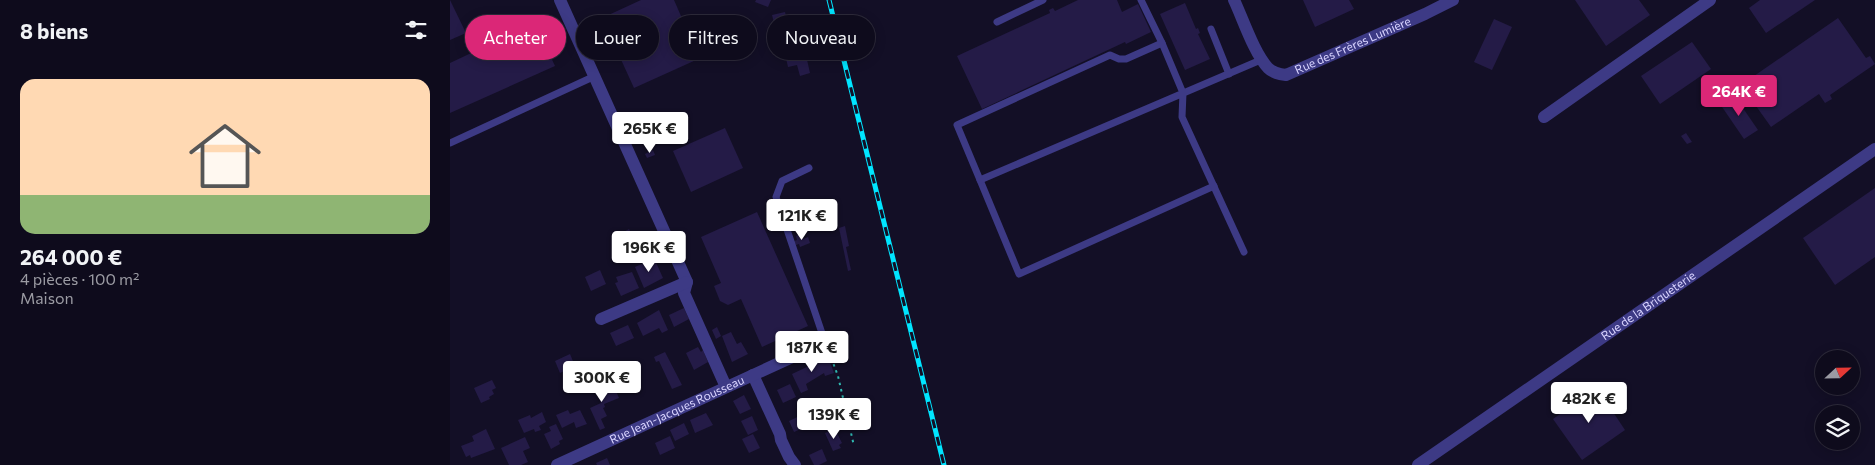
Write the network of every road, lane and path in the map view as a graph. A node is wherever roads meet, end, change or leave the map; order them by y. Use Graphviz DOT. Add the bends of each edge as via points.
graph roads {
  1 [pos="560,0"];
  2 [pos="1043,0"];
  3 [pos="1141,0"];
  4 [pos="1234,0"];
  5 [pos="1453,0"];
  6 [pos="1710,0"];
  7 [pos="996,22"];
  8 [pos="1211,29"];
  9 [pos="1162,43"];
  10 [pos="1263,60"];
  11 [pos="1229,74"];
  12 [pos="595,76"];
  13 [pos="1183,93"];
  14 [pos="1544,117"];
  15 [pos="450,142"];
  16 [pos="1875,149"];
  17 [pos="809,168"];
  18 [pos="980,180"];
  19 [pos="1214,186"];
  20 [pos="1244,252"];
  21 [pos="687,282"];
  22 [pos="601,319"];
  23 [pos="825,342"];
  24 [pos="753,375"];
  25 [pos="726,387"];
  26 [pos="854,446"];
  27 [pos="1420,464"];
  28 [pos="558,465"];
  29 [pos="794,465"];
  1 -- 12 [label="street"];
  2 -- 7 [label="lane"];
  3 -- 9 [label="lane"];
  4 -- 10 [label="street, Rue des Frères Lumière"];
  5 -- 10 [label="street, Rue des Frères Lumière" via="1286,75 1268,68"];
  6 -- 14 [label="street"];
  8 -- 11 [label="lane"];
  9 -- 13 [label="lane"];
  9 -- 18 [label="lane" via="1126,59 1110,55 957,125"];
  10 -- 11 [label="lane"];
  11 -- 13 [label="lane"];
  12 -- 15 [label="lane"];
  12 -- 21 [label="street"];
  13 -- 18 [label="lane"];
  13 -- 19 [label="lane" via="1182,117"];
  16 -- 27 [label="street, Rue de la Briqueterie"];
  17 -- 23 [label="lane" via="782,181 776,197"];
  18 -- 19 [label="lane" via="1020,274"];
  19 -- 20 [label="lane"];
  21 -- 22 [label="street"];
  21 -- 25 [label="street" via="684,293"];
  23 -- 24 [label="street, Rue Jean-Jacques Rousseau"];
  23 -- 26 [label="path" via="838,376"];
  24 -- 25 [label="street, Rue Jean-Jacques Rousseau"];
  24 -- 29 [label="street"];
  25 -- 28 [label="street, Rue Jean-Jacques Rousseau"];
}
